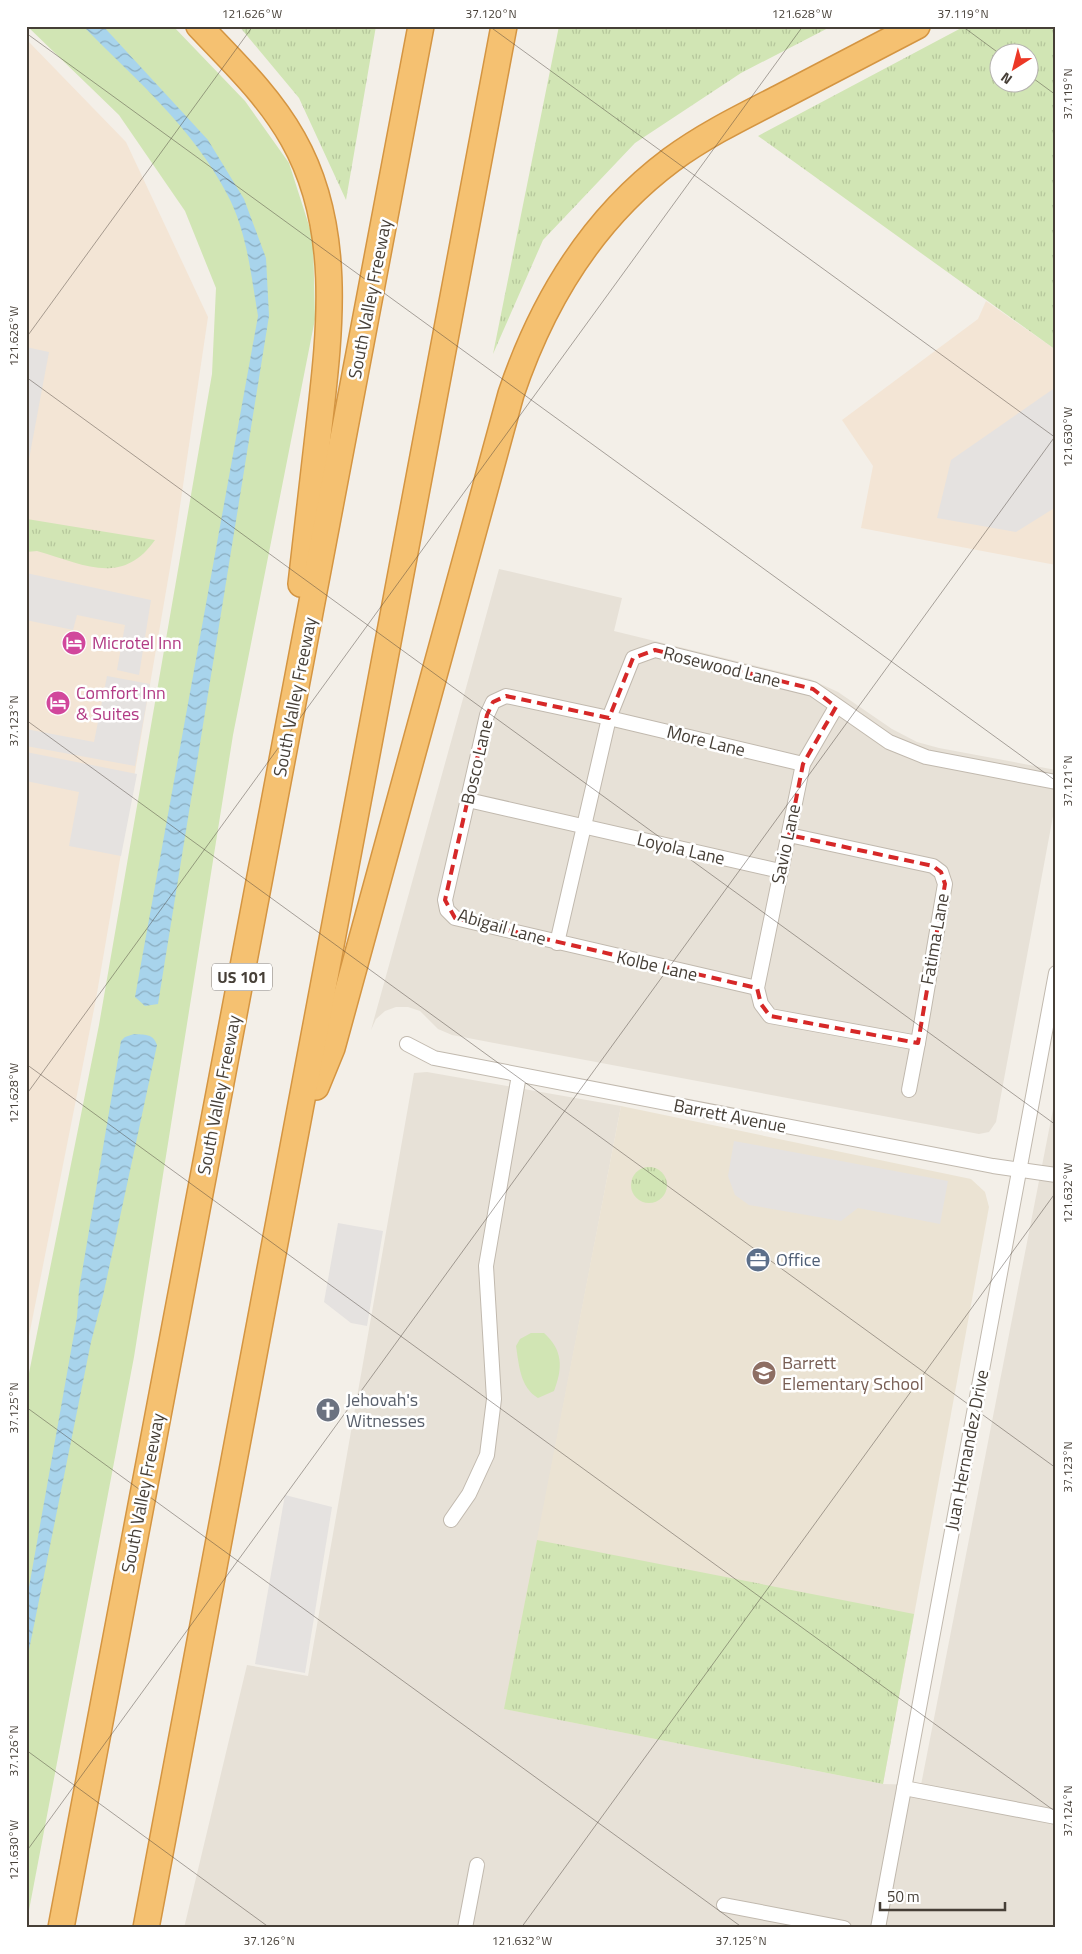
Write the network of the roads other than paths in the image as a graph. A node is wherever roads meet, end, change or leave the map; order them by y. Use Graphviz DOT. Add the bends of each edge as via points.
graph roads {
  1 [pos="199,26"];
  2 [pos="421,26"];
  3 [pos="504,26"];
  4 [pos="917,26"];
  5 [pos="836,706"];
  6 [pos="609,718"];
  7 [pos="803,764"];
  8 [pos="1056,782"];
  9 [pos="277,792"];
  10 [pos="468,800"];
  11 [pos="582,826"];
  12 [pos="788,835"];
  13 [pos="780,871"];
  14 [pos="447,910"];
  15 [pos="557,943"];
  16 [pos="1056,973"];
  17 [pos="758,988"];
  18 [pos="918,1043"];
  19 [pos="407,1044"];
  20 [pos="519,1075"];
  21 [pos="909,1090"];
  22 [pos="296,1133"];
  23 [pos="1020,1170"];
  24 [pos="1056,1175"];
  25 [pos="451,1520"];
  26 [pos="904,1788"];
  27 [pos="1056,1817"];
  28 [pos="477,1865"];
  29 [pos="724,1905"];
  30 [pos="61,1928"];
  31 [pos="146,1928"];
  32 [pos="465,1928"];
  33 [pos="844,1928"];
  34 [pos="878,1928"];
  1 -- 9 [label="highway" via="256,86 294,140 322,217 329,274 326,365"];
  2 -- 9 [label="highway, South Valley Freeway / US 101"];
  3 -- 22 [label="highway"];
  4 -- 22 [label="highway" via="718,130 670,161 588,242 544,313 511,394 332,1048"];
  5 -- 6 [label="street, Rosewood Lane" via="813,689 655,650 633,658"];
  5 -- 7 [label="street, Savio Lane"];
  5 -- 8 [label="street, Rosewood Lane" via="889,742 926,757"];
  6 -- 7 [label="street, More Lane"];
  6 -- 10 [label="street, Bosco Lane" via="506,696 493,702 487,715"];
  6 -- 11 [label="street, Rosewood Lane"];
  7 -- 12 [label="street, Savio Lane"];
  9 -- 30 [label="highway, South Valley Freeway / US 101"];
  10 -- 11 [label="street, Loyola Lane"];
  10 -- 14 [label="street, Bosco Lane" via="445,900"];
  11 -- 13 [label="street, Loyola Lane"];
  11 -- 15 [label="street, Rosewood Lane"];
  12 -- 13 [label="street, Savio Lane"];
  12 -- 18 [label="street, Fatima Lane" via="933,866 941,872 945,884"];
  13 -- 17 [label="street, Savio Lane"];
  14 -- 15 [label="street, Abigail Lane" via="455,918"];
  15 -- 17 [label="street, Kolbe Lane"];
  16 -- 23 [label="street, Juan Hernandez Drive"];
  17 -- 18 [label="street" via="761,1004 770,1016"];
  18 -- 21 [label="street, Fatima Lane"];
  19 -- 20 [label="street, Barrett Avenue" via="434,1058"];
  20 -- 23 [label="street, Barrett Avenue"];
  20 -- 25 [label="street" via="486,1266 494,1399 487,1455 469,1494"];
  22 -- 31 [label="highway"];
  23 -- 24 [label="street, Barrett Avenue"];
  23 -- 26 [label="street, Juan Hernandez Drive"];
  26 -- 27 [label="street"];
  26 -- 34 [label="street, Juan Hernandez Drive"];
  28 -- 32 [label="street"];
  29 -- 33 [label="street"];
}
